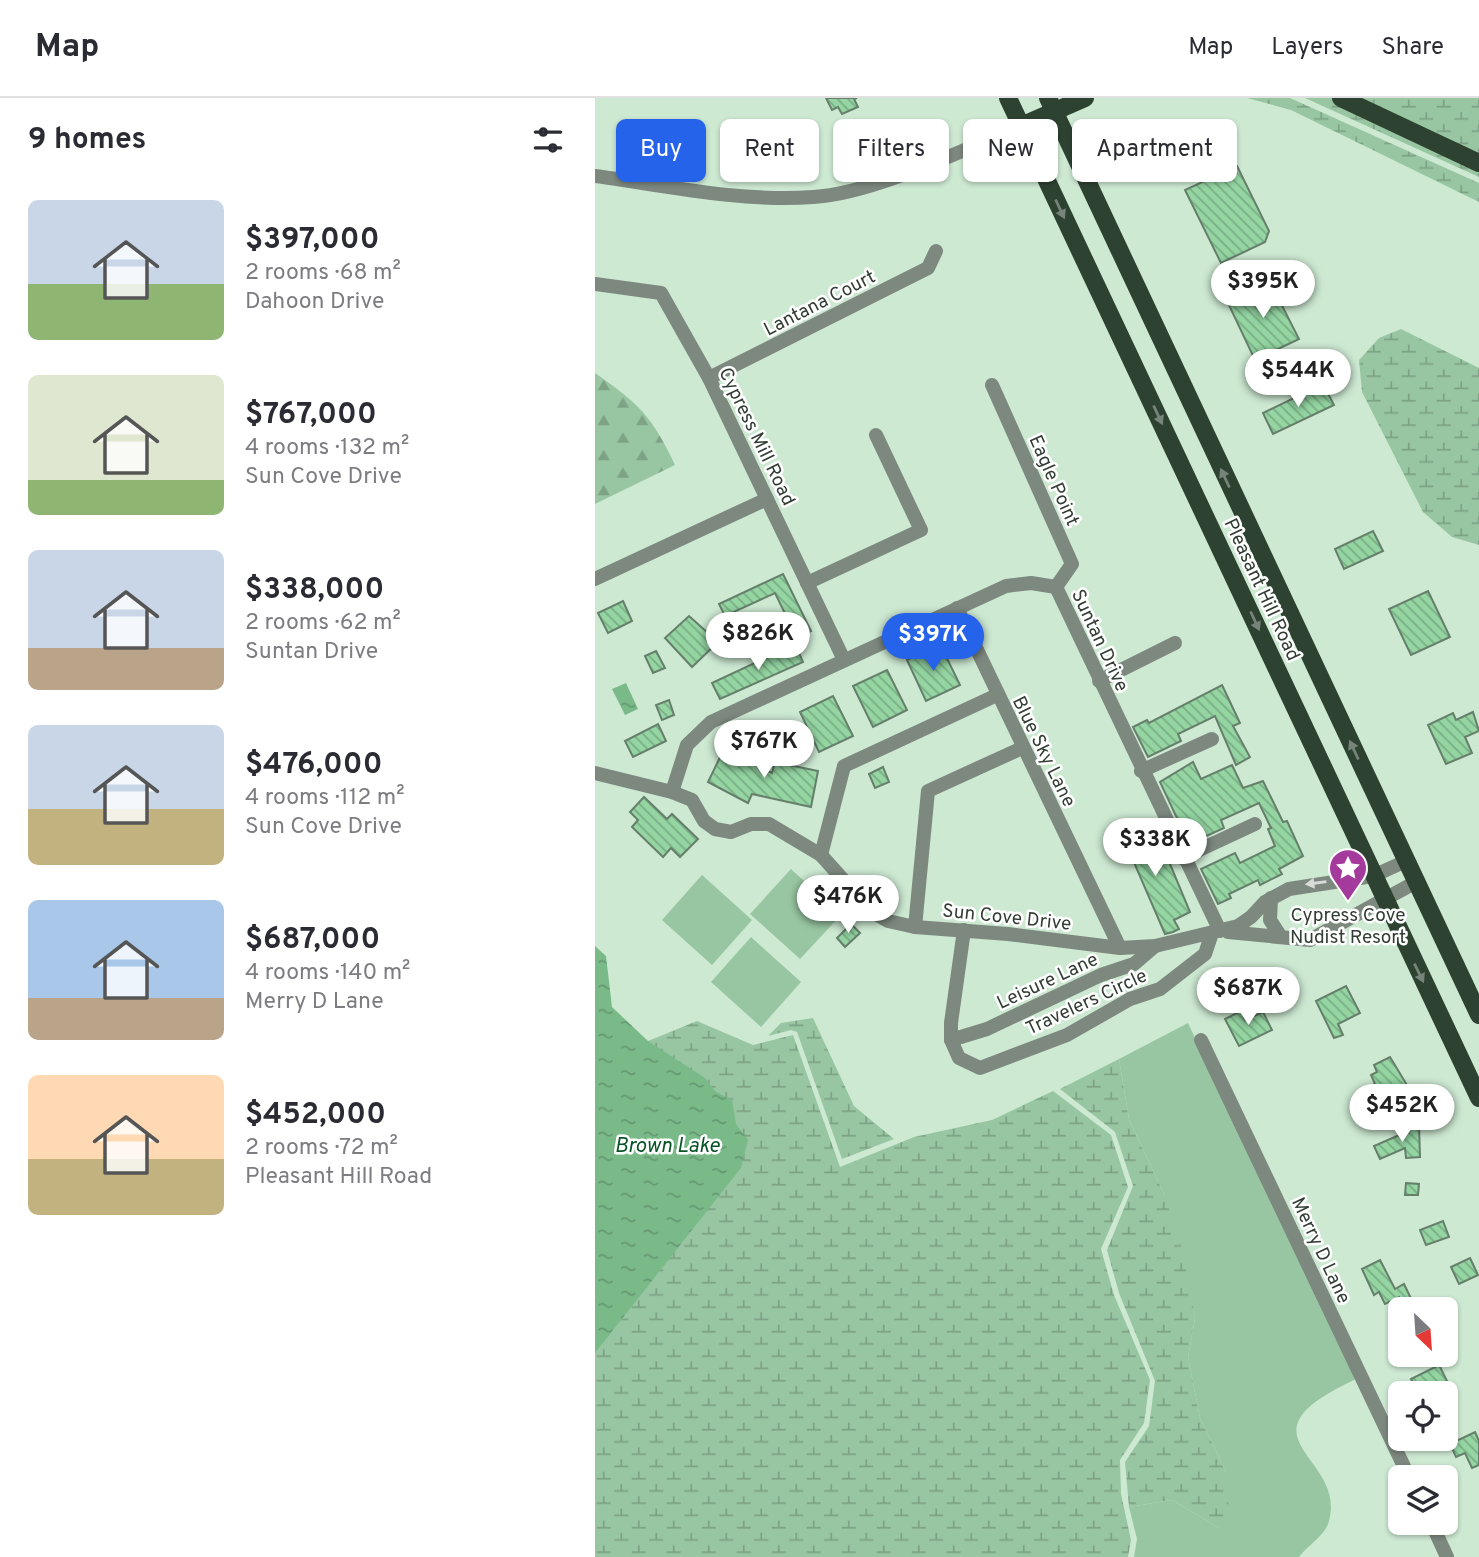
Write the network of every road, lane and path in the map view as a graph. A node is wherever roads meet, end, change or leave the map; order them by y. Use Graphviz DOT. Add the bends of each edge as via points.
graph roads {
  1 [pos="1008,98"];
  2 [pos="1085,98"];
  3 [pos="1342,98"];
  4 [pos="1051,105"];
  5 [pos="1018,119"];
  6 [pos="1031,119"];
  7 [pos="963,149"];
  8 [pos="1479,163"];
  9 [pos="595,176"];
  10 [pos="1047,182"];
  11 [pos="936,251"];
  12 [pos="595,284"];
  13 [pos="709,378"];
  14 [pos="992,384"];
  15 [pos="876,435"];
  16 [pos="767,499"];
  17 [pos="595,579"];
  18 [pos="807,583"];
  19 [pos="1056,587"];
  20 [pos="957,608"];
  21 [pos="1175,643"];
  22 [pos="844,660"];
  23 [pos="1099,681"];
  24 [pos="997,695"];
  25 [pos="1212,739"];
  26 [pos="1022,748"];
  27 [pos="1141,771"];
  28 [pos="595,773"];
  29 [pos="672,792"];
  30 [pos="1255,824"];
  31 [pos="821,855"];
  32 [pos="1182,858"];
  33 [pos="1406,861"];
  34 [pos="1373,876"];
  35 [pos="1416,882"];
  36 [pos="1271,898"];
  37 [pos="1385,902"];
  38 [pos="915,927"];
  39 [pos="964,930"];
  40 [pos="1216,932"];
  41 [pos="1281,937"];
  42 [pos="1155,946"];
  43 [pos="1120,948"];
  44 [pos="1479,1015"];
  45 [pos="951,1040"];
  46 [pos="1201,1040"];
  47 [pos="1479,1098"];
  48 [pos="1403,1465"];
  49 [pos="1437,1535"];
  50 [pos="1447,1557"];
  1 -- 5 [label="main road, Pleasant Hill Road"];
  2 -- 4 [label="main road"];
  3 -- 8 [label="main road"];
  4 -- 6 [label="main road"];
  33 -- 4 [label="main road, Pleasant Hill Road, one-way"];
  7 -- 9 [label="street" via="872,185 815,197 719,194"];
  10 -- 34 [label="main road, Pleasant Hill Road, one-way"];
  11 -- 13 [label="street, Lantana Court" via="928,268"];
  12 -- 13 [label="street, Cypress Mill Road" via="661,293"];
  13 -- 16 [label="street, Cypress Mill Road"];
  14 -- 19 [label="street, Eagle Point" via="1072,564"];
  15 -- 18 [label="street" via="921,530"];
  16 -- 17 [label="street"];
  16 -- 18 [label="street, Cypress Mill Road"];
  18 -- 22 [label="street, Cypress Mill Road"];
  19 -- 20 [label="street, Suntan Drive" via="1006,586"];
  19 -- 23 [label="street, Suntan Drive"];
  20 -- 22 [label="street, Suntan Drive"];
  20 -- 24 [label="street, Blue Sky Lane"];
  21 -- 23 [label="street"];
  22 -- 29 [label="street, Suntan Drive" via="711,722 687,745"];
  23 -- 27 [label="street, Suntan Drive"];
  24 -- 26 [label="street, Blue Sky Lane"];
  24 -- 31 [label="street" via="844,766"];
  25 -- 27 [label="street"];
  26 -- 38 [label="street" via="928,791"];
  26 -- 43 [label="street, Blue Sky Lane"];
  27 -- 32 [label="street, Suntan Drive"];
  28 -- 29 [label="street, Sun Cove Drive"];
  29 -- 31 [label="street, Sun Cove Drive" via="692,800 704,821 715,829 731,832 751,824 769,824"];
  30 -- 32 [label="street"];
  31 -- 38 [label="street, Sun Cove Drive" via="873,912"];
  32 -- 40 [label="street, Suntan Drive"];
  33 -- 34 [label="street, Sun Cove Drive"];
  33 -- 35 [label="main road, Pleasant Hill Road"];
  34 -- 36 [label="street, Sun Cove Drive, one-way" via="1307,884"];
  34 -- 37 [label="main road, Pleasant Hill Road"];
  35 -- 37 [label="street, Sun Cove Drive"];
  35 -- 44 [label="main road, Pleasant Hill Road"];
  36 -- 40 [label="street, Sun Cove Drive" via="1251,918"];
  36 -- 41 [label="street" via="1271,920"];
  37 -- 41 [label="street, Sun Cove Drive" via="1310,940"];
  37 -- 47 [label="main road, Pleasant Hill Road, one-way"];
  38 -- 39 [label="street, Sun Cove Drive"];
  39 -- 43 [label="street, Sun Cove Drive"];
  39 -- 45 [label="street"];
  40 -- 41 [label="street, Sun Cove Drive"];
  40 -- 42 [label="street, Sun Cove Drive"];
  40 -- 45 [label="street, Travelers Circle" via="1205,954 1160,989 1130,999 1067,1035 980,1068 959,1058"];
  42 -- 43 [label="street, Sun Cove Drive"];
  42 -- 45 [label="street, Leisure Lane" via="1134,964"];
  46 -- 48 [label="street, Merry D Lane"];
  49 -- 50 [label="street"];
}
